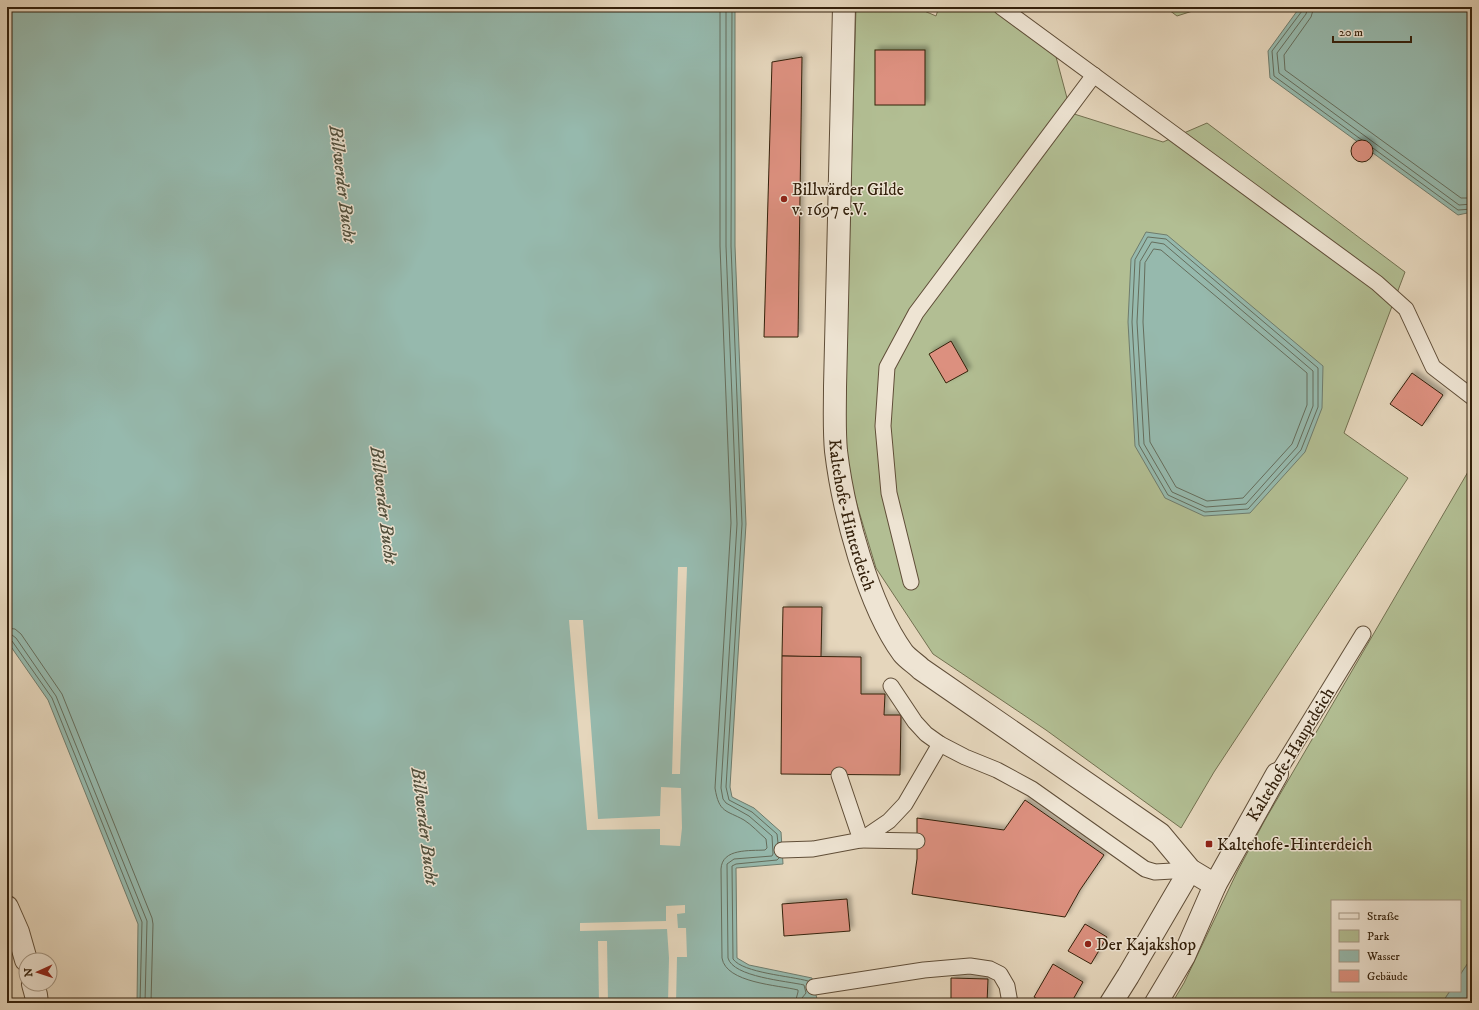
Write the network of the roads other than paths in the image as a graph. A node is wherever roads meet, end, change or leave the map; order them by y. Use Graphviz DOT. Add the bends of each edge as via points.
graph roads {
  1 [pos="844,7"];
  2 [pos="1002,7"];
  3 [pos="1094,75"];
  4 [pos="1472,397"];
  5 [pos="911,582"];
  6 [pos="1362,634"];
  7 [pos="891,686"];
  8 [pos="940,744"];
  9 [pos="1276,774"];
  10 [pos="839,775"];
  11 [pos="861,840"];
  12 [pos="917,841"];
  13 [pos="782,850"];
  14 [pos="1190,870"];
  15 [pos="1215,885"];
  16 [pos="7,907"];
  17 [pos="24,952"];
  18 [pos="814,987"];
  19 [pos="35,992"];
  20 [pos="37,1003"];
  21 [pos="1010,1003"];
  22 [pos="1111,1003"];
  23 [pos="1156,1003"];
  1 -- 14 [label="street, Kaltehofe-Hinterdeich" via="835,387 836,450 841,486 866,578 881,614 904,654 1160,834"];
  2 -- 3 [label="lane"];
  3 -- 4 [label="lane" via="1376,283 1406,309 1433,367"];
  3 -- 5 [label="lane" via="916,313 887,367 883,426 889,492"];
  6 -- 9 [label="lane, Kaltehofe-Hauptdeich"];
  7 -- 8 [label="lane" via="915,722"];
  8 -- 11 [label="lane" via="905,804 889,821"];
  8 -- 14 [label="lane" via="1032,789 1145,869 1155,872"];
  9 -- 15 [label="street, Kaltehofe-Hauptdeich"];
  10 -- 11 [label="lane"];
  11 -- 12 [label="lane"];
  11 -- 13 [label="lane" via="813,849"];
  14 -- 15 [label="street, Kaltehofe-Hinterdeich"];
  14 -- 22 [label="street"];
  15 -- 23 [label="street, Kaltehofe-Hauptdeich" via="1184,956"];
  16 -- 17 [label="street"];
  18 -- 21 [label="lane" via="924,970 970,966 990,968 1000,974 1007,986"];
  19 -- 20 [label="street"];
}
